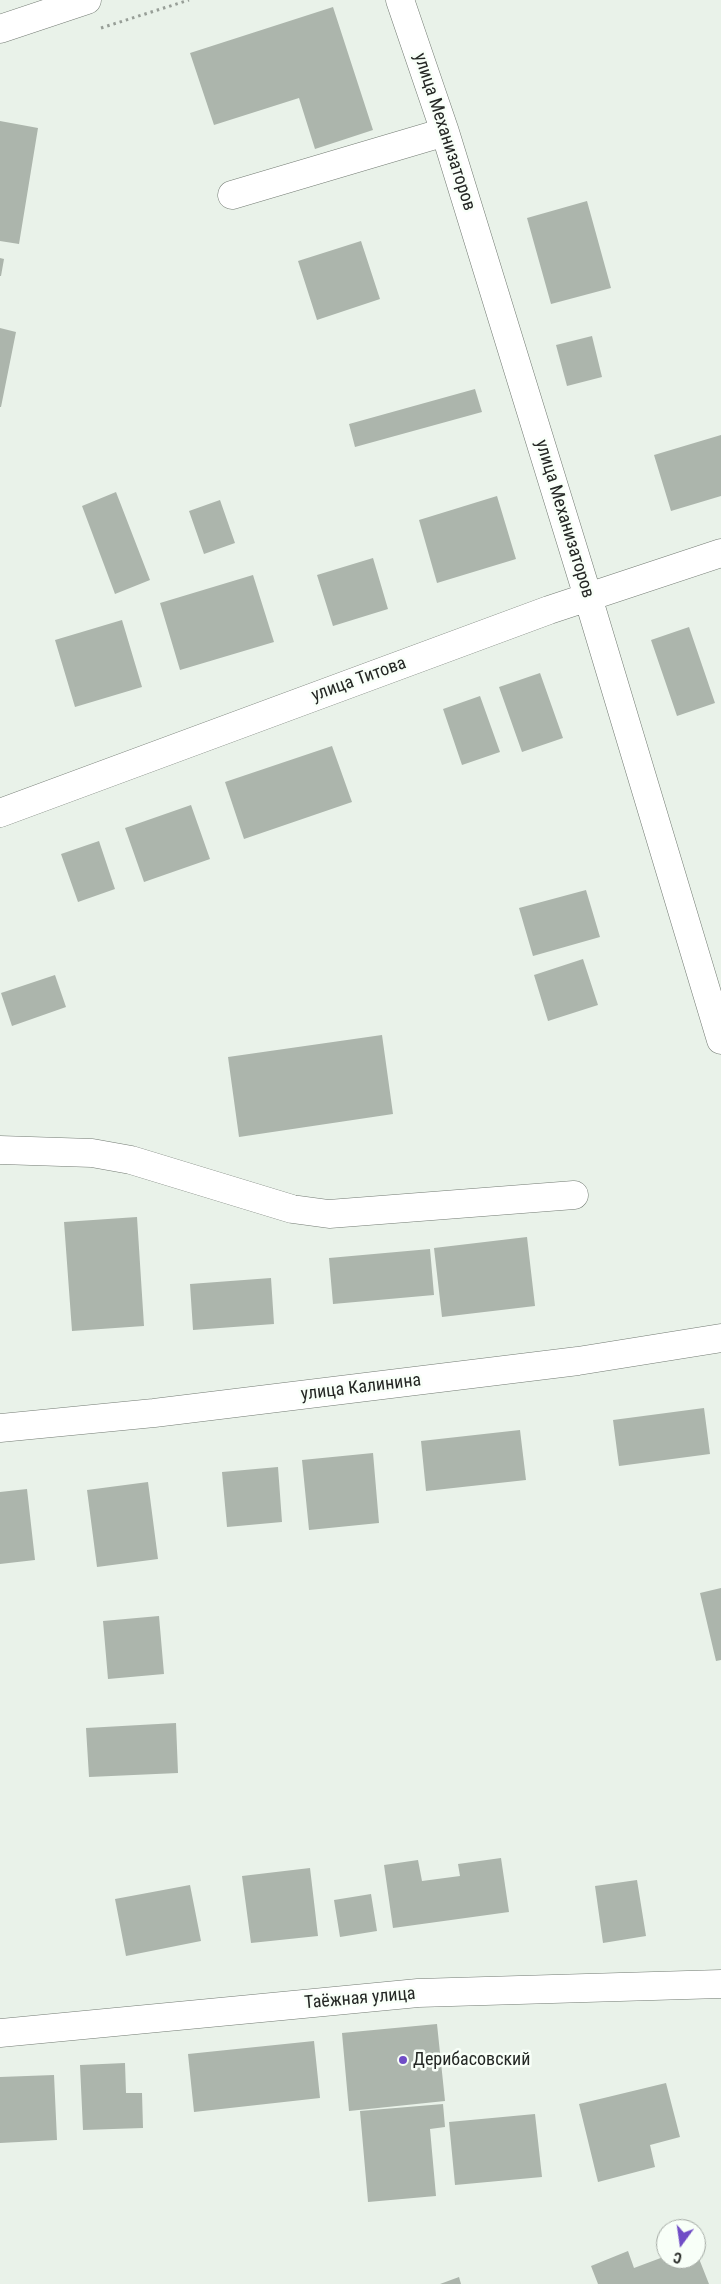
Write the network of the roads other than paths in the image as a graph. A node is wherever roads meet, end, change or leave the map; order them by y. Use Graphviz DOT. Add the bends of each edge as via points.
graph roads {
  1 [pos="87,0"];
  2 [pos="400,0"];
  3 [pos="0,29"];
  4 [pos="445,132"];
  5 [pos="232,195"];
  6 [pos="721,553"];
  7 [pos="588,597"];
  8 [pos="0,813"];
  9 [pos="721,1040"];
  10 [pos="0,1150"];
  11 [pos="574,1195"];
  12 [pos="721,1338"];
  13 [pos="0,1428"];
  14 [pos="721,1984"];
  15 [pos="0,2033"];
  1 -- 3 [label="street"];
  2 -- 4 [label="street, улица Механизаторов"];
  4 -- 5 [label="street"];
  4 -- 7 [label="street, улица Механизаторов"];
  6 -- 7 [label="street, улица Титова"];
  7 -- 8 [label="street, улица Титова"];
  7 -- 9 [label="street, улица Механизаторов"];
  10 -- 11 [label="street" via="92,1153 131,1160 292,1209 329,1214"];
  12 -- 13 [label="street, улица Калинина" via="568,1363 154,1413"];
  14 -- 15 [label="street, Таёжная улица" via="408,1994"];
}
